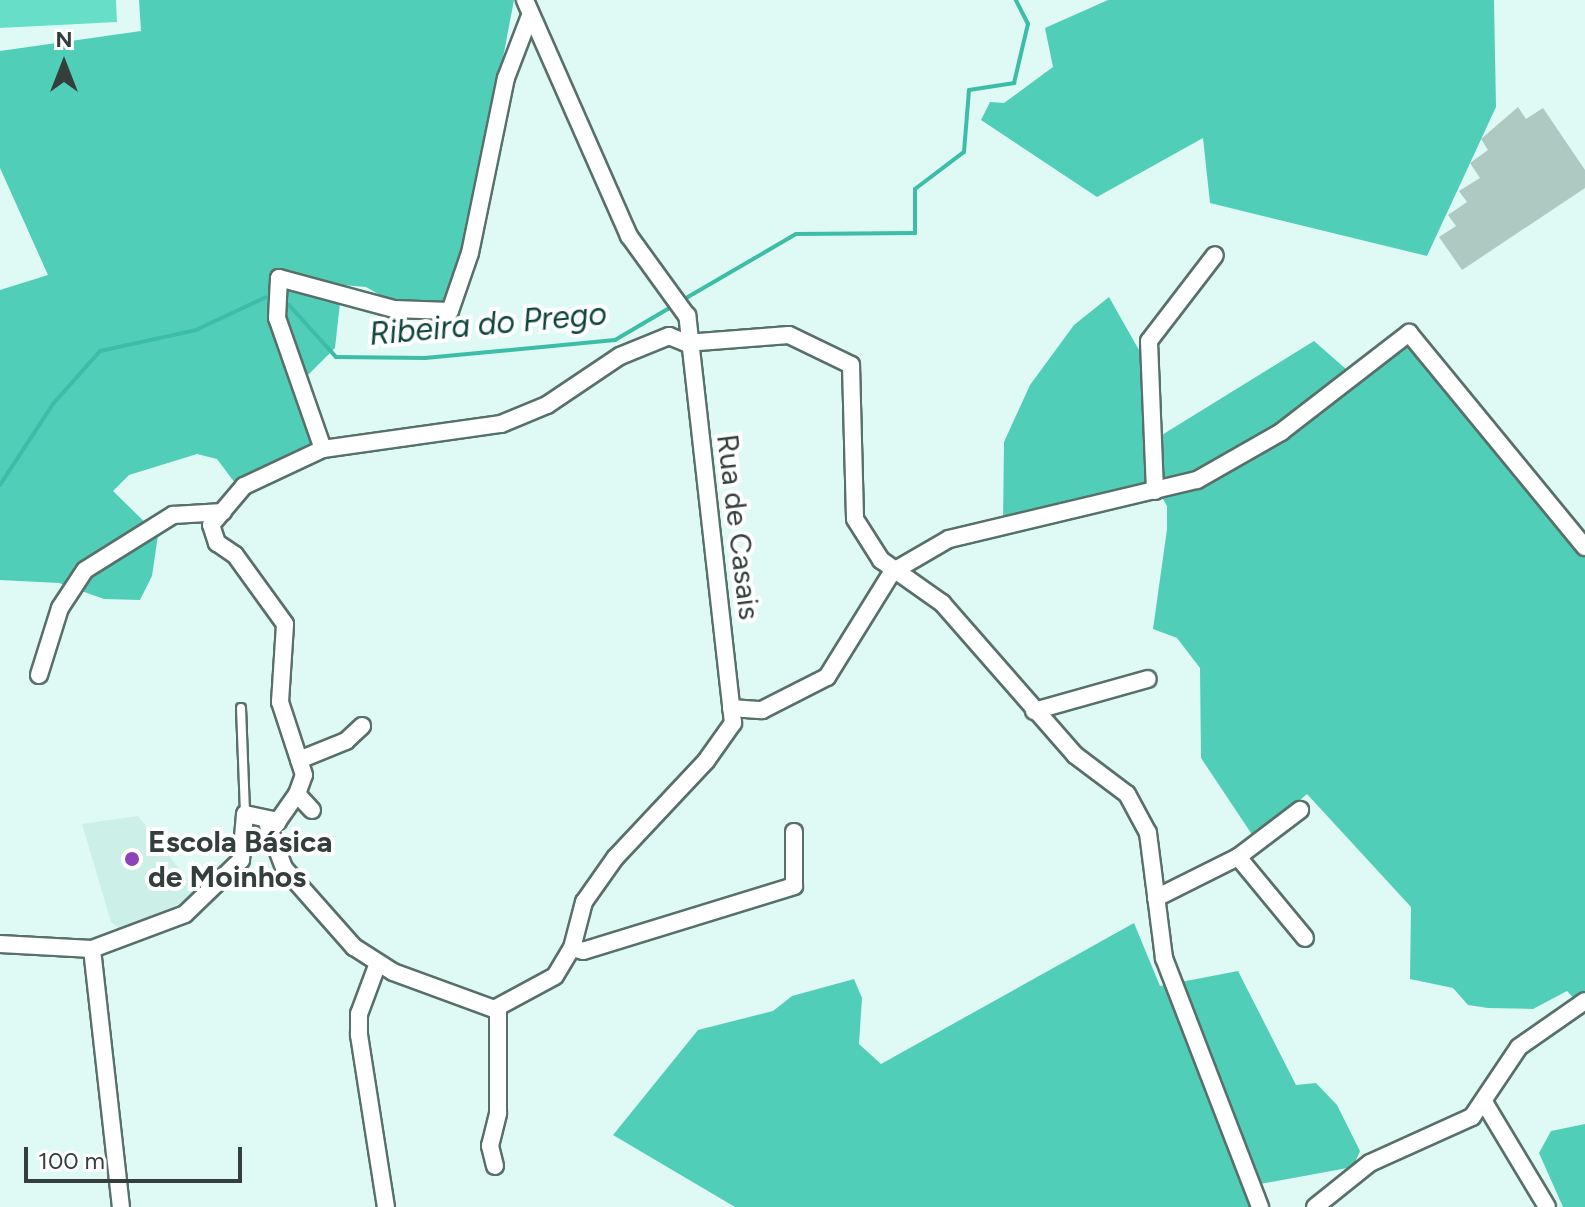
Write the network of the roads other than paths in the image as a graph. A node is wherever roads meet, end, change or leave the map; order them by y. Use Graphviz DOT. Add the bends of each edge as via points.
graph roads {
  1 [pos="525,0"];
  2 [pos="529,18"];
  3 [pos="1215,255"];
  4 [pos="686,343"];
  5 [pos="323,449"];
  6 [pos="1155,491"];
  7 [pos="223,512"];
  8 [pos="1585,547"];
  9 [pos="892,572"];
  10 [pos="39,675"];
  11 [pos="1148,679"];
  12 [pos="241,708"];
  13 [pos="731,708"];
  14 [pos="1034,711"];
  15 [pos="362,726"];
  16 [pos="299,760"];
  17 [pos="297,794"];
  18 [pos="312,810"];
  19 [pos="1300,810"];
  20 [pos="245,814"];
  21 [pos="266,820"];
  22 [pos="794,832"];
  23 [pos="1238,857"];
  24 [pos="1156,898"];
  25 [pos="1305,938"];
  26 [pos="0,944"];
  27 [pos="572,948"];
  28 [pos="92,949"];
  29 [pos="378,963"];
  30 [pos="1585,1001"];
  31 [pos="498,1008"];
  32 [pos="1484,1102"];
  33 [pos="495,1166"];
  34 [pos="121,1207"];
  35 [pos="386,1207"];
  36 [pos="1260,1207"];
  37 [pos="1315,1207"];
  38 [pos="1547,1207"];
  1 -- 2 [label="street, Rua de Casais"];
  2 -- 4 [label="street, Rua de Casais" via="629,236 685,311"];
  2 -- 5 [label="street" via="506,78 470,253 450,311 394,309 279,278 280,329"];
  3 -- 6 [label="street" via="1149,341"];
  4 -- 5 [label="street" via="669,336 620,356 547,405 501,424"];
  4 -- 9 [label="street" via="789,335 851,365 855,519"];
  4 -- 13 [label="street, Rua de Casais"];
  5 -- 7 [label="street" via="244,486"];
  6 -- 8 [label="street" via="1197,480 1281,432 1409,333"];
  6 -- 9 [label="street" via="949,539"];
  7 -- 10 [label="street" via="173,515 85,570 60,608"];
  7 -- 16 [label="street" via="211,525 217,543 235,555 285,624 280,702"];
  9 -- 13 [label="street" via="827,677 762,710"];
  9 -- 14 [label="street" via="942,603"];
  11 -- 14 [label="street"];
  12 -- 20 [label="lane"];
  13 -- 27 [label="street, Rua de Casais" via="733,723 706,761 615,858 584,902"];
  14 -- 24 [label="street" via="1075,755 1127,794 1148,833"];
  15 -- 16 [label="street" via="346,741"];
  16 -- 17 [label="street" via="304,775"];
  17 -- 18 [label="street"];
  17 -- 21 [label="street" via="278,821"];
  19 -- 23 [label="street"];
  20 -- 21 [label="street"];
  20 -- 28 [label="street" via="241,860 225,881 185,914"];
  21 -- 29 [label="street" via="284,868 354,947"];
  22 -- 27 [label="street" via="794,886 583,951"];
  23 -- 24 [label="street"];
  23 -- 25 [label="street"];
  24 -- 36 [label="street" via="1164,958"];
  26 -- 28 [label="street"];
  27 -- 31 [label="street, Rua de Casais" via="555,976"];
  28 -- 34 [label="street"];
  29 -- 31 [label="street" via="455,998"];
  29 -- 35 [label="street" via="359,1014 359,1035"];
  30 -- 32 [label="street" via="1519,1047"];
  31 -- 33 [label="street" via="501,1048 490,1146"];
  32 -- 37 [label="street" via="1472,1117 1370,1163"];
  32 -- 38 [label="street"];
}
